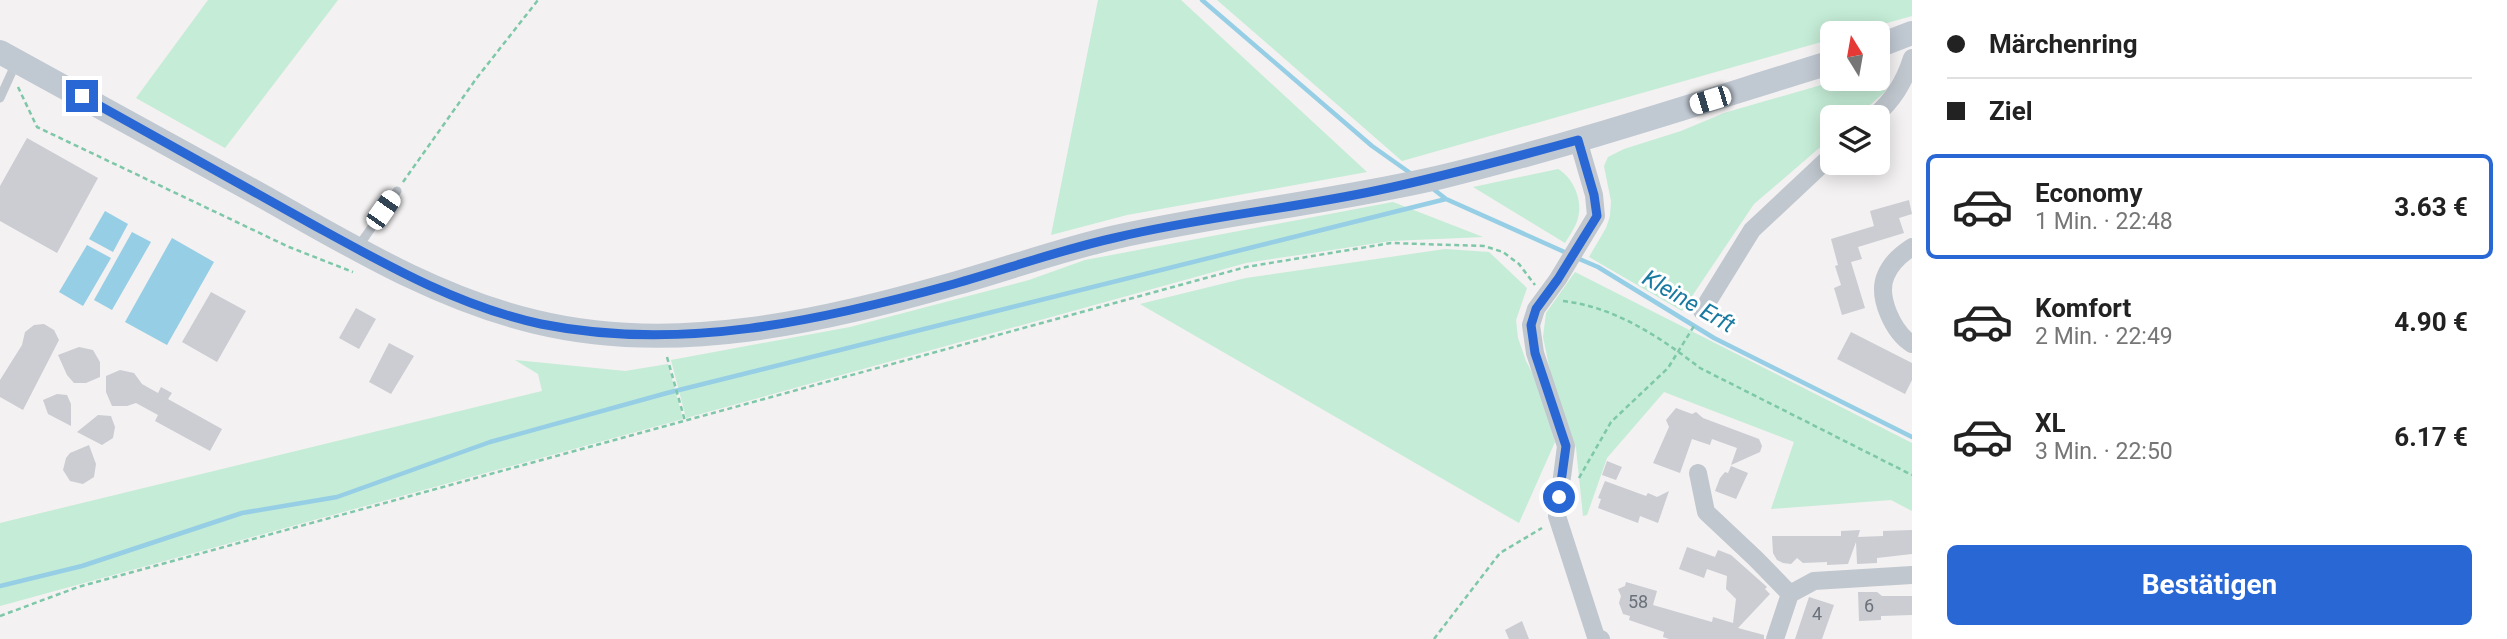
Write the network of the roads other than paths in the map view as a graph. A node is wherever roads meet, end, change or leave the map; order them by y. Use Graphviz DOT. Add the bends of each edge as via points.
graph roads {
  1 [pos="1912,33"];
  2 [pos="1890,41"];
  3 [pos="9,56"];
  4 [pos="1912,58"];
  5 [pos="1820,66"];
  6 [pos="0,98"];
  7 [pos="1887,105"];
  8 [pos="1578,140"];
  9 [pos="1820,166"];
  10 [pos="397,191"];
  11 [pos="1912,247"];
  12 [pos="356,248"];
  13 [pos="1699,316"];
  14 [pos="1912,344"];
  15 [pos="1698,473"];
  16 [pos="1912,575"];
  17 [pos="1790,594"];
  18 [pos="1597,638"];
  19 [pos="1774,639"];
  1 -- 2 [label="street"];
  3 -- 6 [label="lane"];
  3 -- 12 [label="street"];
  4 -- 7 [label="street"];
  5 -- 8 [label="street"];
  8 -- 12 [label="street" via="1376,191 1113,238 807,320 713,333 625,334 538,323 454,296"];
  8 -- 18 [label="street" via="1597,216 1540,301 1531,325 1566,446 1557,516"];
  9 -- 13 [label="street" via="1752,230"];
  10 -- 12 [label="lane"];
  11 -- 14 [label="street" via="1899,256 1885,277 1884,296 1893,324"];
  15 -- 17 [label="street" via="1706,512"];
  16 -- 17 [label="street" via="1814,581"];
  17 -- 19 [label="street"];
}
